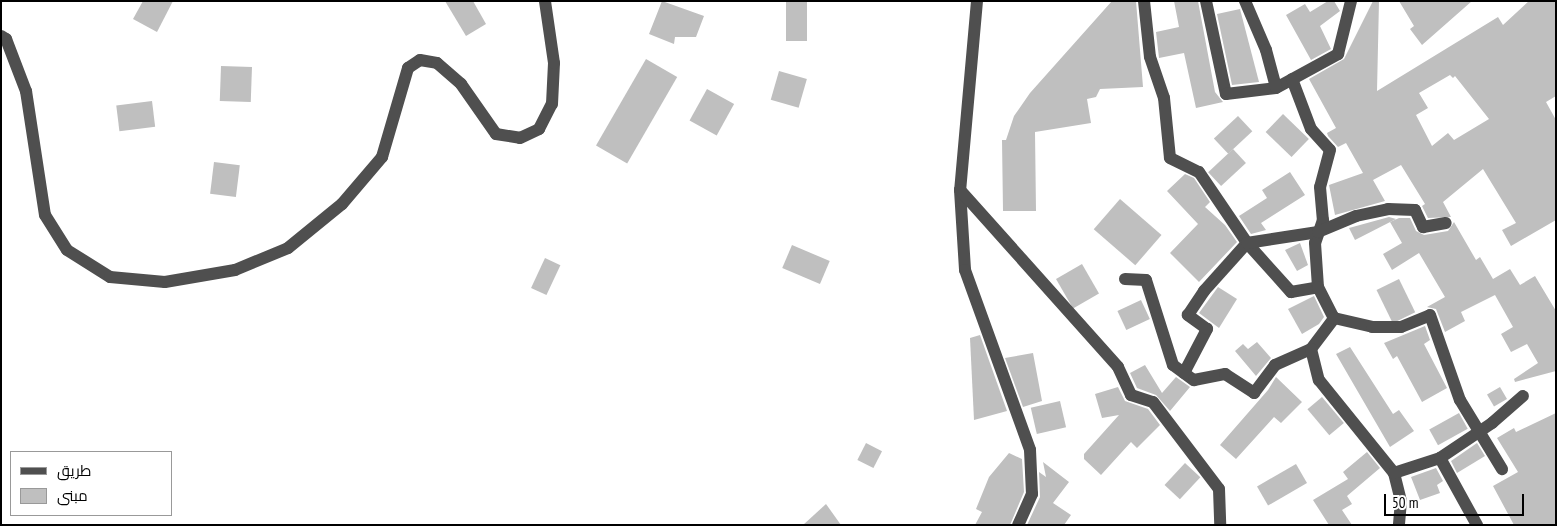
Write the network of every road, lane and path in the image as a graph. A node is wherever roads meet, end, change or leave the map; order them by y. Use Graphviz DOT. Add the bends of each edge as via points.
graph roads {
  1 [pos="545,1"];
  2 [pos="977,1"];
  3 [pos="1144,1"];
  4 [pos="1206,1"];
  5 [pos="1245,1"];
  6 [pos="1351,1"];
  7 [pos="1,36"];
  8 [pos="1292,79"];
  9 [pos="1276,88"];
  10 [pos="960,190"];
  11 [pos="1446,223"];
  12 [pos="1318,232"];
  13 [pos="1247,244"];
  14 [pos="1126,279"];
  15 [pos="1318,287"];
  16 [pos="1334,318"];
  17 [pos="1311,349"];
  18 [pos="1184,373"];
  19 [pos="1523,396"];
  20 [pos="1480,431"];
  21 [pos="1440,458"];
  22 [pos="1502,469"];
  23 [pos="1394,473"];
  24 [pos="1018,525"];
  25 [pos="1220,525"];
  26 [pos="1399,525"];
  27 [pos="1477,525"];
  1 -- 7 [label="street" via="554,63 552,104 538,129 520,138 496,134 460,84 437,63 420,60 408,68 382,157 342,204 288,248 235,270 165,282 110,278 66,250 45,215 26,91 6,39"];
  2 -- 10 [label="street"];
  3 -- 13 [label="street" via="1150,57 1164,98 1170,158 1199,172"];
  4 -- 9 [label="street" via="1226,94"];
  5 -- 9 [label="street" via="1266,50"];
  6 -- 8 [label="street" via="1338,54"];
  8 -- 9 [label="street"];
  8 -- 12 [label="street" via="1311,129 1330,150 1320,187 1323,220"];
  10 -- 24 [label="street" via="965,270 1030,450 1032,494"];
  10 -- 25 [label="street" via="1118,368 1131,395 1153,402 1219,489"];
  11 -- 12 [label="street" via="1422,227 1415,210 1388,209 1356,216"];
  12 -- 13 [label="street"];
  12 -- 15 [label="street" via="1315,243"];
  13 -- 15 [label="street" via="1291,292"];
  13 -- 18 [label="street" via="1204,290 1188,315 1207,329"];
  14 -- 18 [label="street" via="1146,280 1173,365"];
  15 -- 16 [label="street"];
  16 -- 17 [label="street"];
  16 -- 20 [label="street" via="1372,328 1401,327 1430,314 1460,400"];
  17 -- 18 [label="street" via="1275,366 1254,393 1225,374 1194,380"];
  17 -- 23 [label="street" via="1319,380"];
  19 -- 20 [label="street"];
  20 -- 21 [label="street"];
  20 -- 22 [label="street"];
  21 -- 23 [label="street"];
  21 -- 27 [label="street"];
  23 -- 26 [label="street" via="1401,501"];
}
